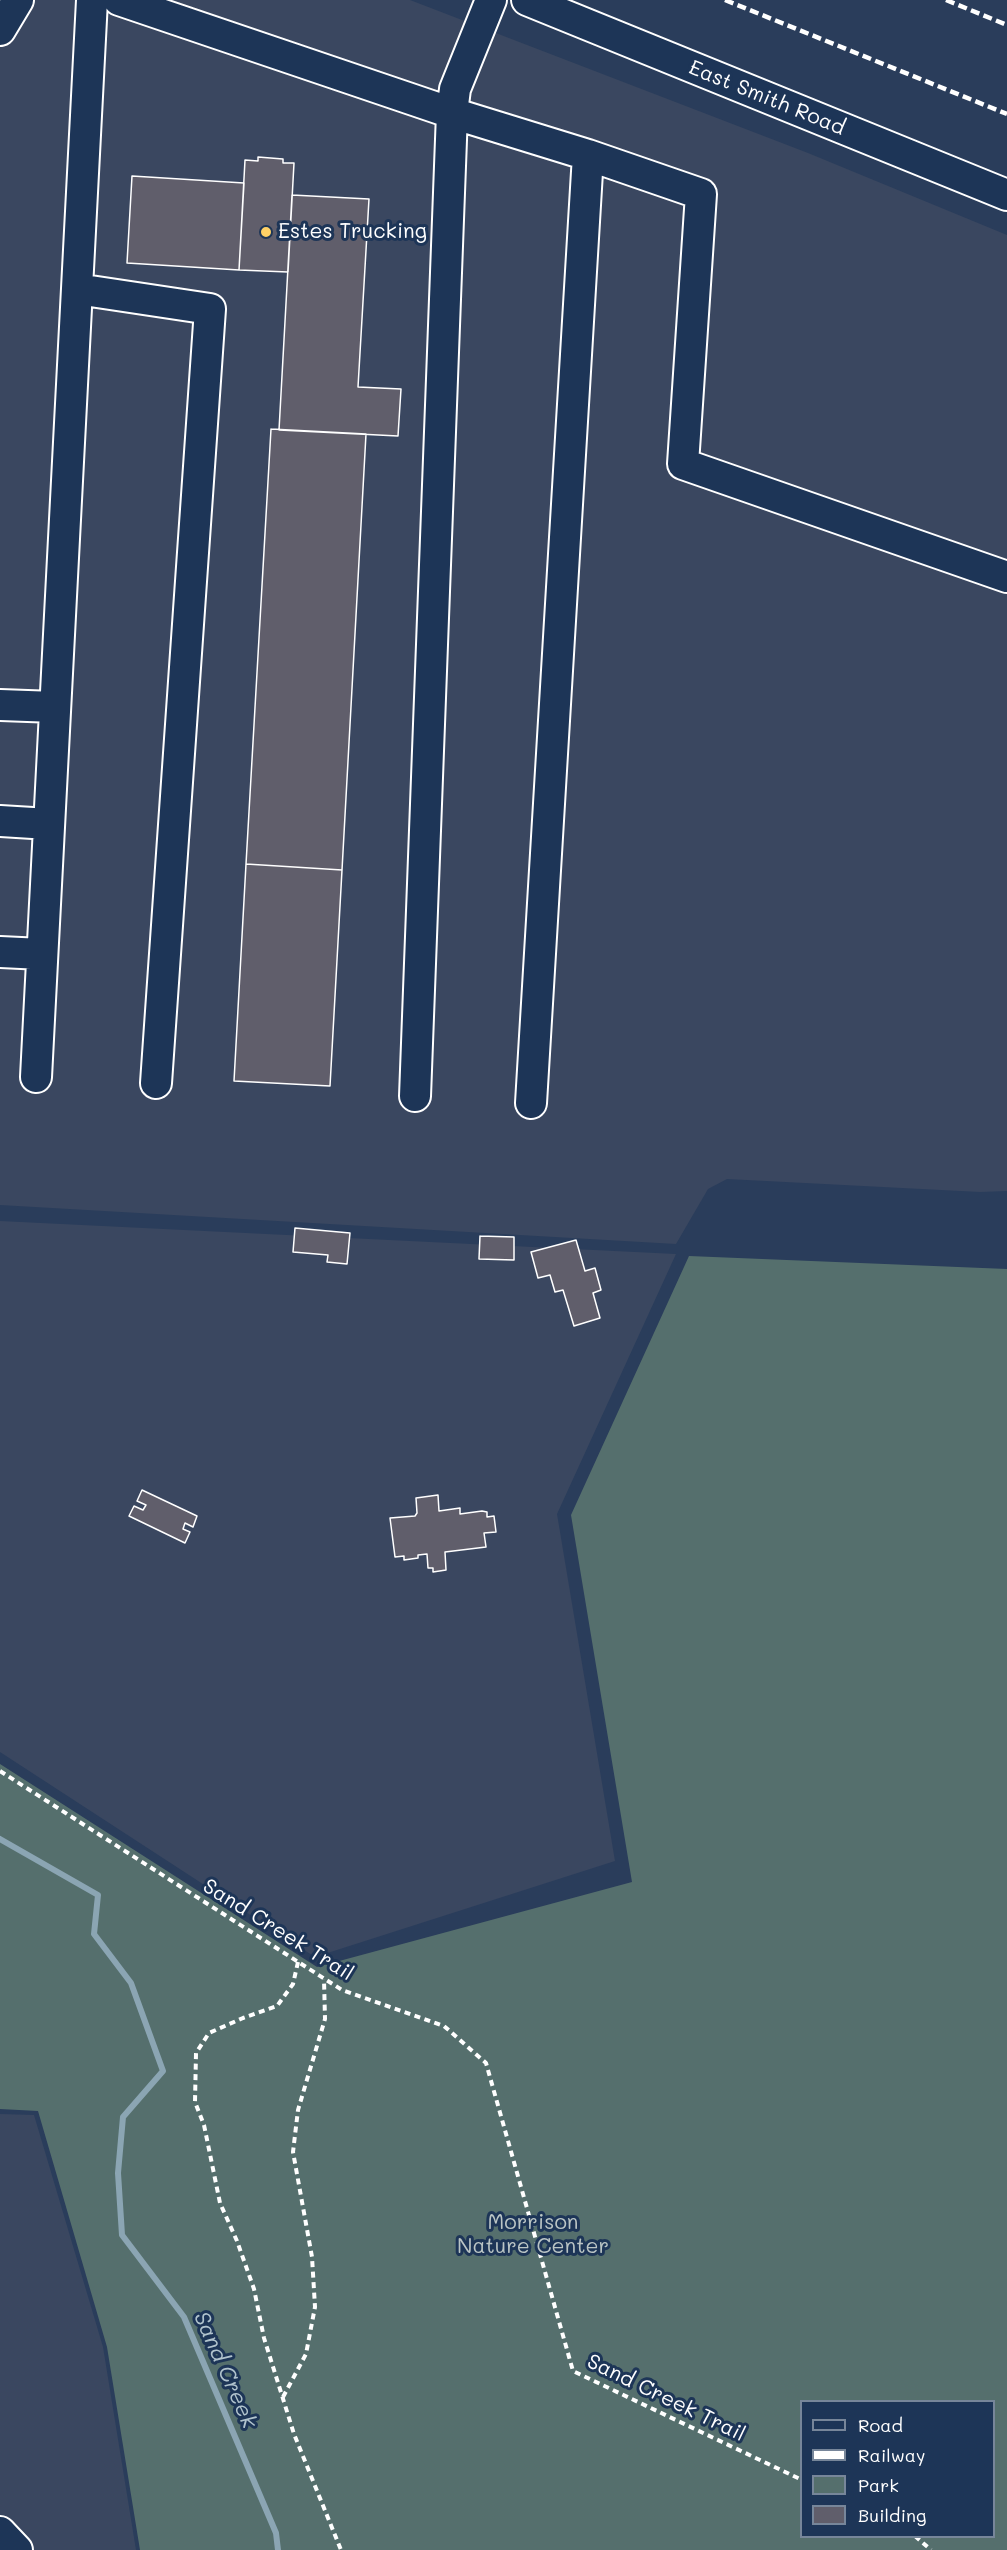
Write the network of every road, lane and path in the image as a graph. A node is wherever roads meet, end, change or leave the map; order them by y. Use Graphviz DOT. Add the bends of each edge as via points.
graph roads {
  1 [pos="92,0"];
  2 [pos="119,0"];
  3 [pos="491,0"];
  4 [pos="527,0"];
  5 [pos="15,1"];
  6 [pos="0,30"];
  7 [pos="452,113"];
  8 [pos="588,154"];
  9 [pos="1007,195"];
  10 [pos="77,289"];
  11 [pos="1007,577"];
  12 [pos="0,705"];
  13 [pos="55,707"];
  14 [pos="0,821"];
  15 [pos="49,824"];
  16 [pos="0,952"];
  17 [pos="42,954"];
  18 [pos="36,1077"];
  19 [pos="156,1083"];
  20 [pos="416,1096"];
  21 [pos="531,1102"];
  22 [pos="0,1771"];
  23 [pos="298,1962"];
  24 [pos="324,1978"];
  25 [pos="283,2397"];
  26 [pos="800,2480"];
  27 [pos="0,2532"];
  28 [pos="917,2538"];
  29 [pos="17,2550"];
  30 [pos="340,2550"];
  31 [pos="931,2550"];
  1 -- 10 [label="street"];
  2 -- 7 [label="street"];
  3 -- 7 [label="street" via="455,89"];
  4 -- 9 [label="street, East Smith Road"];
  5 -- 6 [label="street"];
  7 -- 8 [label="street"];
  7 -- 20 [label="street"];
  8 -- 11 [label="street" via="701,194 683,464"];
  8 -- 21 [label="street"];
  10 -- 13 [label="street"];
  10 -- 19 [label="street" via="210,309"];
  12 -- 13 [label="street"];
  13 -- 15 [label="street"];
  14 -- 15 [label="street"];
  15 -- 17 [label="street"];
  16 -- 17 [label="street"];
  17 -- 18 [label="street"];
  22 -- 23 [label="path, Sand Creek Trail"];
  23 -- 24 [label="path, Sand Creek Trail"];
  23 -- 25 [label="path" via="293,1984 277,2006 209,2033 196,2053 195,2102 220,2203 254,2289 264,2338"];
  24 -- 25 [label="path" via="325,2019 298,2110 293,2152 312,2257 315,2307 306,2354"];
  24 -- 26 [label="path, Sand Creek Trail" via="342,1990 444,2026 486,2063 573,2371"];
  25 -- 30 [label="path"];
  27 -- 29 [label="street"];
  28 -- 31 [label="path"];
}
